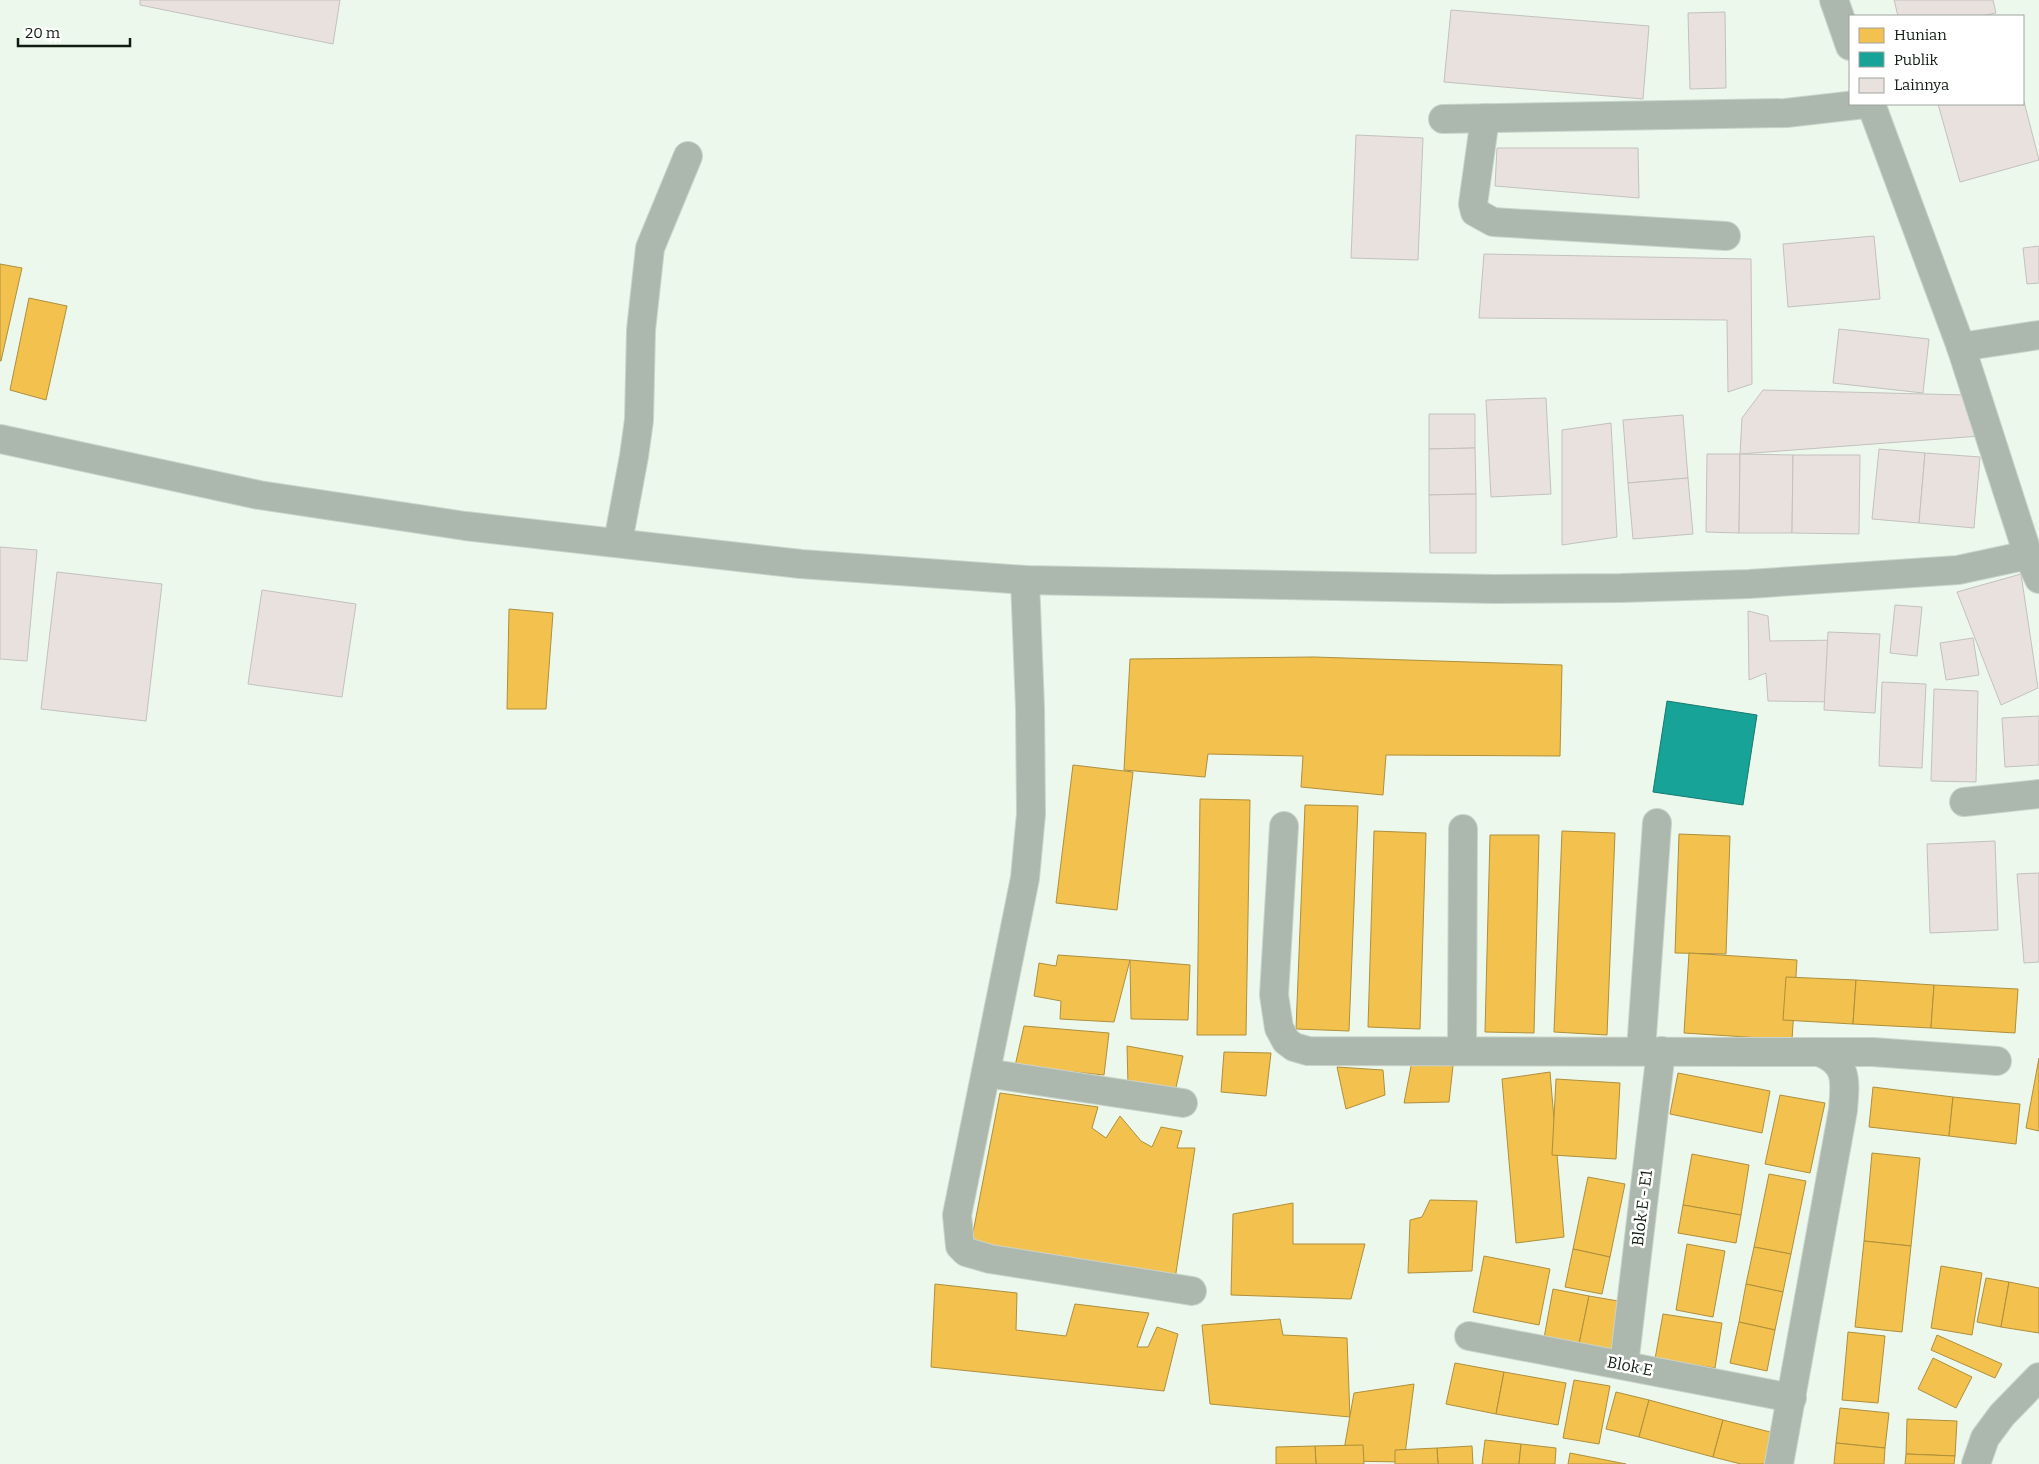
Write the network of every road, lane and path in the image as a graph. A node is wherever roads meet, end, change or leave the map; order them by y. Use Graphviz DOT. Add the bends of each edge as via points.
graph roads {
  1 [pos="1834,0"];
  2 [pos="1849,43"];
  3 [pos="1856,105"];
  4 [pos="1871,105"];
  5 [pos="1485,118"];
  6 [pos="1443,119"];
  7 [pos="688,156"];
  8 [pos="1726,236"];
  9 [pos="2039,335"];
  10 [pos="1961,348"];
  11 [pos="0,439"];
  12 [pos="618,542"];
  13 [pos="2028,555"];
  14 [pos="2039,579"];
  15 [pos="1025,580"];
  16 [pos="2039,794"];
  17 [pos="1964,802"];
  18 [pos="1657,823"];
  19 [pos="1284,826"];
  20 [pos="1463,829"];
  21 [pos="1651,1050"];
  22 [pos="1462,1051"];
  23 [pos="1819,1052"];
  24 [pos="1997,1061"];
  25 [pos="986,1073"];
  26 [pos="1183,1102"];
  27 [pos="1192,1292"];
  28 [pos="1469,1336"];
  29 [pos="1624,1365"];
  30 [pos="2039,1378"];
  31 [pos="1792,1398"];
  32 [pos="1779,1464"];
  33 [pos="1976,1464"];
  1 -- 2 [label="street"];
  3 -- 5 [label="street" via="1786,113"];
  4 -- 10 [label="street"];
  5 -- 6 [label="street"];
  5 -- 8 [label="street" via="1473,204 1480,216 1493,222"];
  7 -- 12 [label="street" via="650,248 641,330 639,420"];
  9 -- 10 [label="street"];
  10 -- 13 [label="street"];
  11 -- 12 [label="street" via="259,496 465,526"];
  12 -- 15 [label="street" via="801,564"];
  13 -- 14 [label="street"];
  13 -- 15 [label="street" via="1958,570 1750,584 1621,588"];
  15 -- 25 [label="street" via="1031,814 1025,878"];
  16 -- 17 [label="street"];
  18 -- 21 [label="street, Blok E - E1"];
  19 -- 22 [label="street" via="1274,995 1279,1028 1286,1041 1308,1051"];
  20 -- 22 [label="street"];
  21 -- 22 [label="street"];
  21 -- 23 [label="street"];
  21 -- 29 [label="street, Blok E - E1"];
  23 -- 24 [label="street" via="1873,1052"];
  23 -- 31 [label="street" via="1839,1064 1845,1093"];
  25 -- 26 [label="street"];
  25 -- 27 [label="street" via="957,1215 960,1246 966,1252 990,1259"];
  28 -- 29 [label="street, Blok E"];
  29 -- 31 [label="street, Blok E"];
  30 -- 33 [label="street" via="2002,1415 1985,1438"];
  31 -- 32 [label="street"];
}
